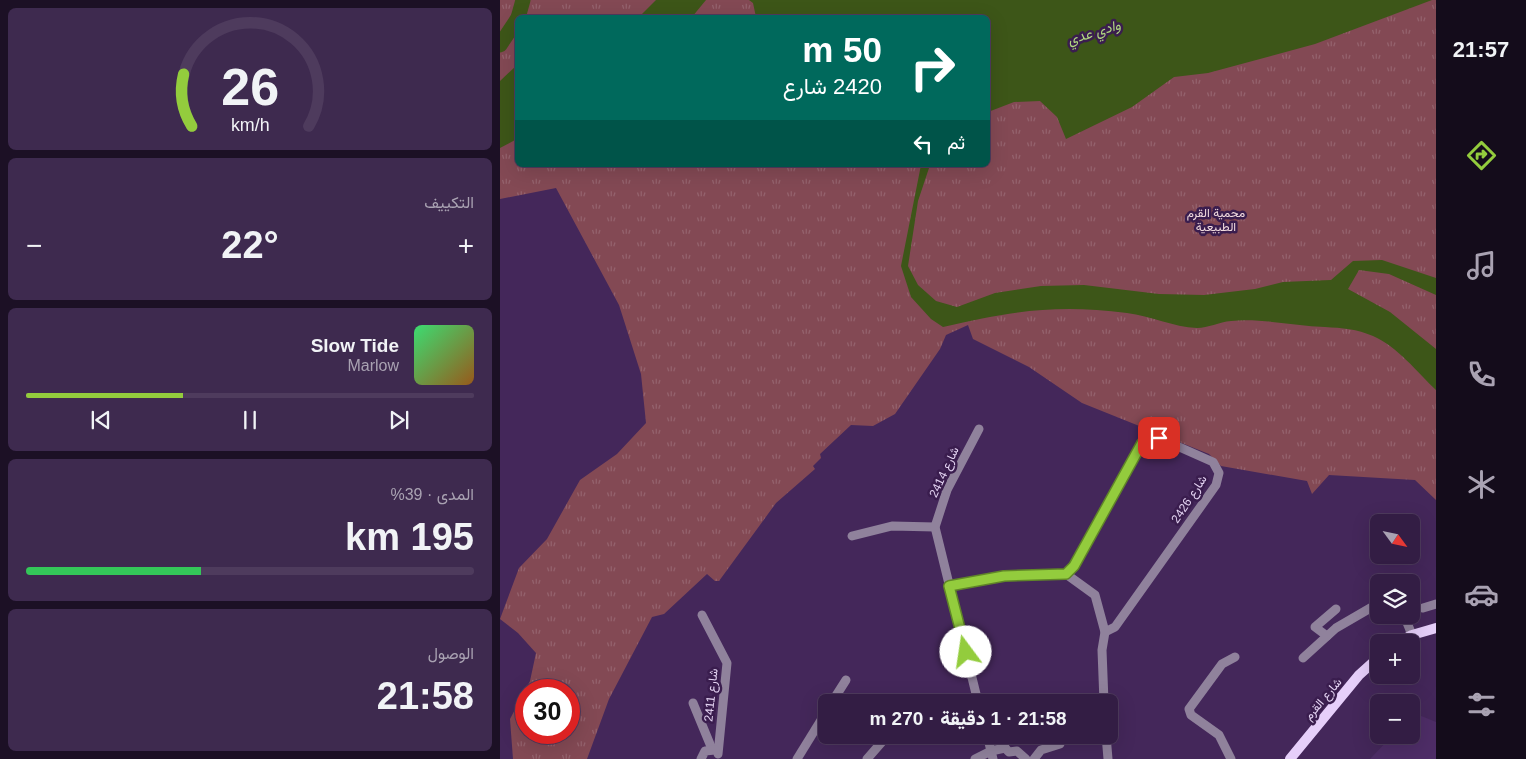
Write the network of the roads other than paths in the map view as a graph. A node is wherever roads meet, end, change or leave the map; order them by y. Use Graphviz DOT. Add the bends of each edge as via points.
graph roads {
  1 [pos="979,429"];
  2 [pos="935,527"];
  3 [pos="852,536"];
  4 [pos="1066,574"];
  5 [pos="949,586"];
  6 [pos="1436,604"];
  7 [pos="1370,607"];
  8 [pos="1423,608"];
  9 [pos="1336,609"];
  10 [pos="702,615"];
  11 [pos="1436,628"];
  12 [pos="1105,632"];
  13 [pos="1415,634"];
  14 [pos="1327,636"];
  15 [pos="1235,657"];
  16 [pos="1303,658"];
  17 [pos="1370,666"];
  18 [pos="846,680"];
  19 [pos="837,694"];
  20 [pos="976,694"];
  21 [pos="1104,694"];
  22 [pos="693,703"];
  23 [pos="818,725"];
  24 [pos="880,744"];
  25 [pos="1004,744"];
  26 [pos="1060,744"];
  27 [pos="1107,744"];
  28 [pos="1005,748"];
  29 [pos="717,754"];
  30 [pos="992,755"];
  31 [pos="701,759"];
  32 [pos="796,759"];
  33 [pos="867,759"];
  34 [pos="975,759"];
  35 [pos="1026,759"];
  36 [pos="1034,759"];
  37 [pos="1108,759"];
  38 [pos="1231,759"];
  39 [pos="1290,759"];
  1 -- 2 [label="street, 2414 شارع" via="947,490"];
  2 -- 3 [label="street" via="892,526"];
  2 -- 5 [label="street"];
  4 -- 5 [label="street" via="1004,576"];
  4 -- 12 [label="street" via="1095,595"];
  4 -- 12 [label="street, 2426 شارع" via="1074,566 1142,443 1159,438 1213,462 1219,473 1216,485 1115,628"];
  5 -- 20 [label="street"];
  6 -- 8 [label="street"];
  7 -- 14 [label="street"];
  9 -- 14 [label="street" via="1315,627"];
  10 -- 29 [label="street, شارع 2411" via="727,663"];
  11 -- 13 [label="main road"];
  12 -- 21 [label="street" via="1102,650"];
  14 -- 16 [label="street"];
  15 -- 38 [label="street" via="1222,664 1189,709 1219,736"];
  17 -- 39 [label="main road, شارع القرم"];
  18 -- 19 [label="street"];
  22 -- 29 [label="street"];
  23 -- 32 [label="street"];
  24 -- 33 [label="street"];
  25 -- 28 [label="street"];
  26 -- 36 [label="street" via="1041,750"];
  27 -- 37 [label="street"];
  28 -- 30 [label="street"];
  28 -- 35 [label="street" via="1024,755"];
  29 -- 31 [label="street" via="705,751"];
  30 -- 34 [label="street"];
}
